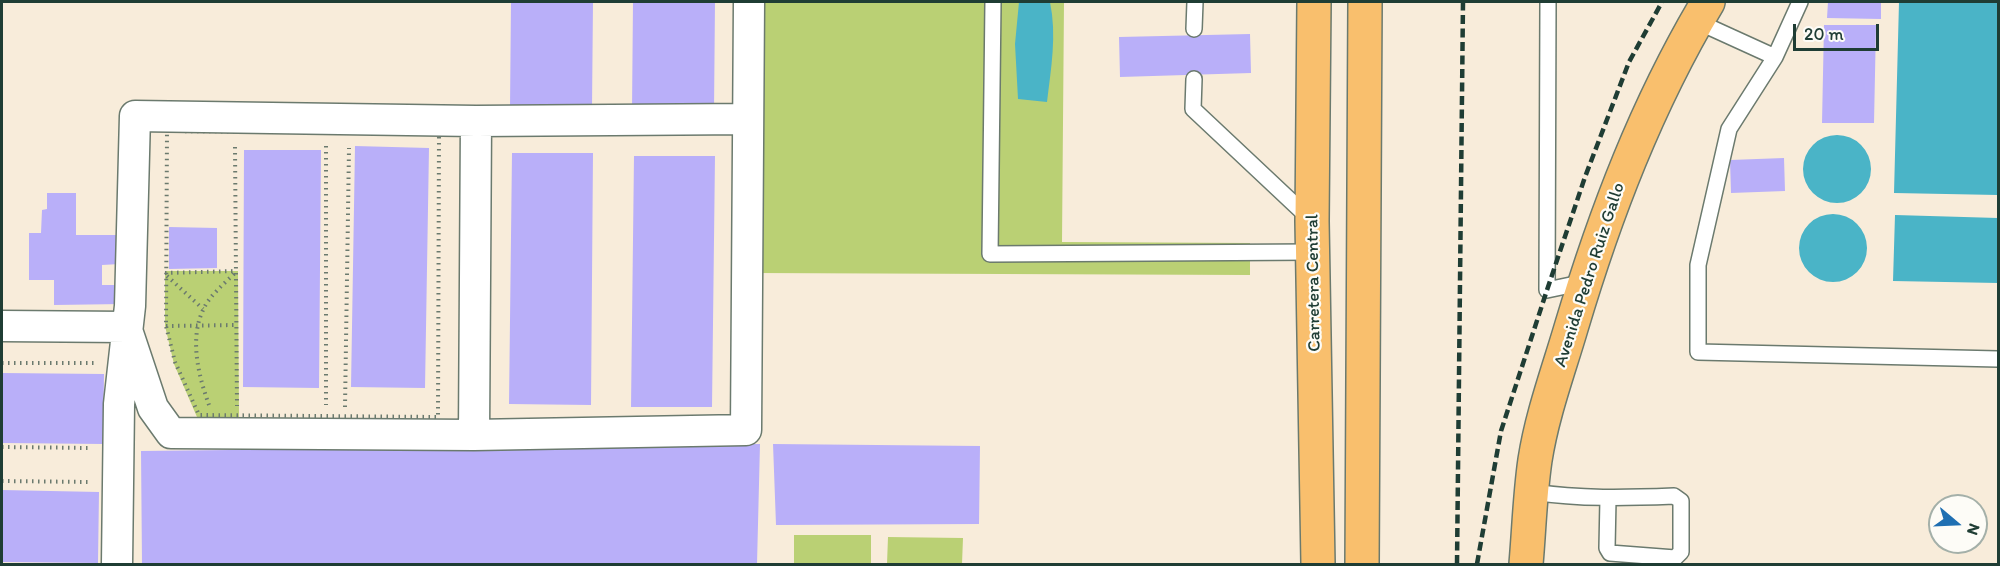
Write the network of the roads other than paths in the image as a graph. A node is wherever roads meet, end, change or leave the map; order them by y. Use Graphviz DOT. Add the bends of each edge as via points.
graph roads {
  1 [pos="749,2"];
  2 [pos="993,2"];
  3 [pos="1195,2"];
  4 [pos="1314,2"];
  5 [pos="1365,2"];
  6 [pos="1548,2"];
  7 [pos="1800,2"];
  8 [pos="1702,11"];
  9 [pos="1194,29"];
  10 [pos="1775,57"];
  11 [pos="1194,79"];
  12 [pos="748,119"];
  13 [pos="476,121"];
  14 [pos="1313,236"];
  15 [pos="1585,282"];
  16 [pos="2,326"];
  17 [pos="126,327"];
  18 [pos="1998,359"];
  19 [pos="474,435"];
  20 [pos="1532,492"];
  21 [pos="1608,499"];
  22 [pos="117,564"];
  23 [pos="1317,564"];
  24 [pos="1362,564"];
  25 [pos="1526,564"];
  1 -- 12 [label="street"];
  2 -- 14 [label="lane" via="990,254"];
  3 -- 9 [label="lane"];
  4 -- 14 [label="main road, Carretera Central"];
  5 -- 24 [label="main road"];
  6 -- 15 [label="lane" via="1547,290"];
  7 -- 10 [label="lane"];
  8 -- 10 [label="lane"];
  8 -- 15 [label="main road, Avenida Pedro Ruiz Gallo" via="1640,132"];
  10 -- 18 [label="lane" via="1729,129 1698,265 1698,352"];
  11 -- 14 [label="lane" via="1193,109"];
  12 -- 13 [label="street"];
  12 -- 19 [label="street" via="746,430"];
  13 -- 17 [label="street" via="135,116 130,306"];
  13 -- 19 [label="street"];
  14 -- 23 [label="main road, Carretera Central"];
  15 -- 20 [label="main road, Avenida Pedro Ruiz Gallo" via="1546,411"];
  16 -- 17 [label="street"];
  17 -- 19 [label="street" via="153,408 171,433"];
  17 -- 22 [label="street" via="119,404"];
  20 -- 21 [label="lane"];
  20 -- 25 [label="main road, Avenida Pedro Ruiz Gallo"];
  21 -- 21 [label="lane" via="1674,495 1681,501 1681,552 1675,558 1610,553"];
}
